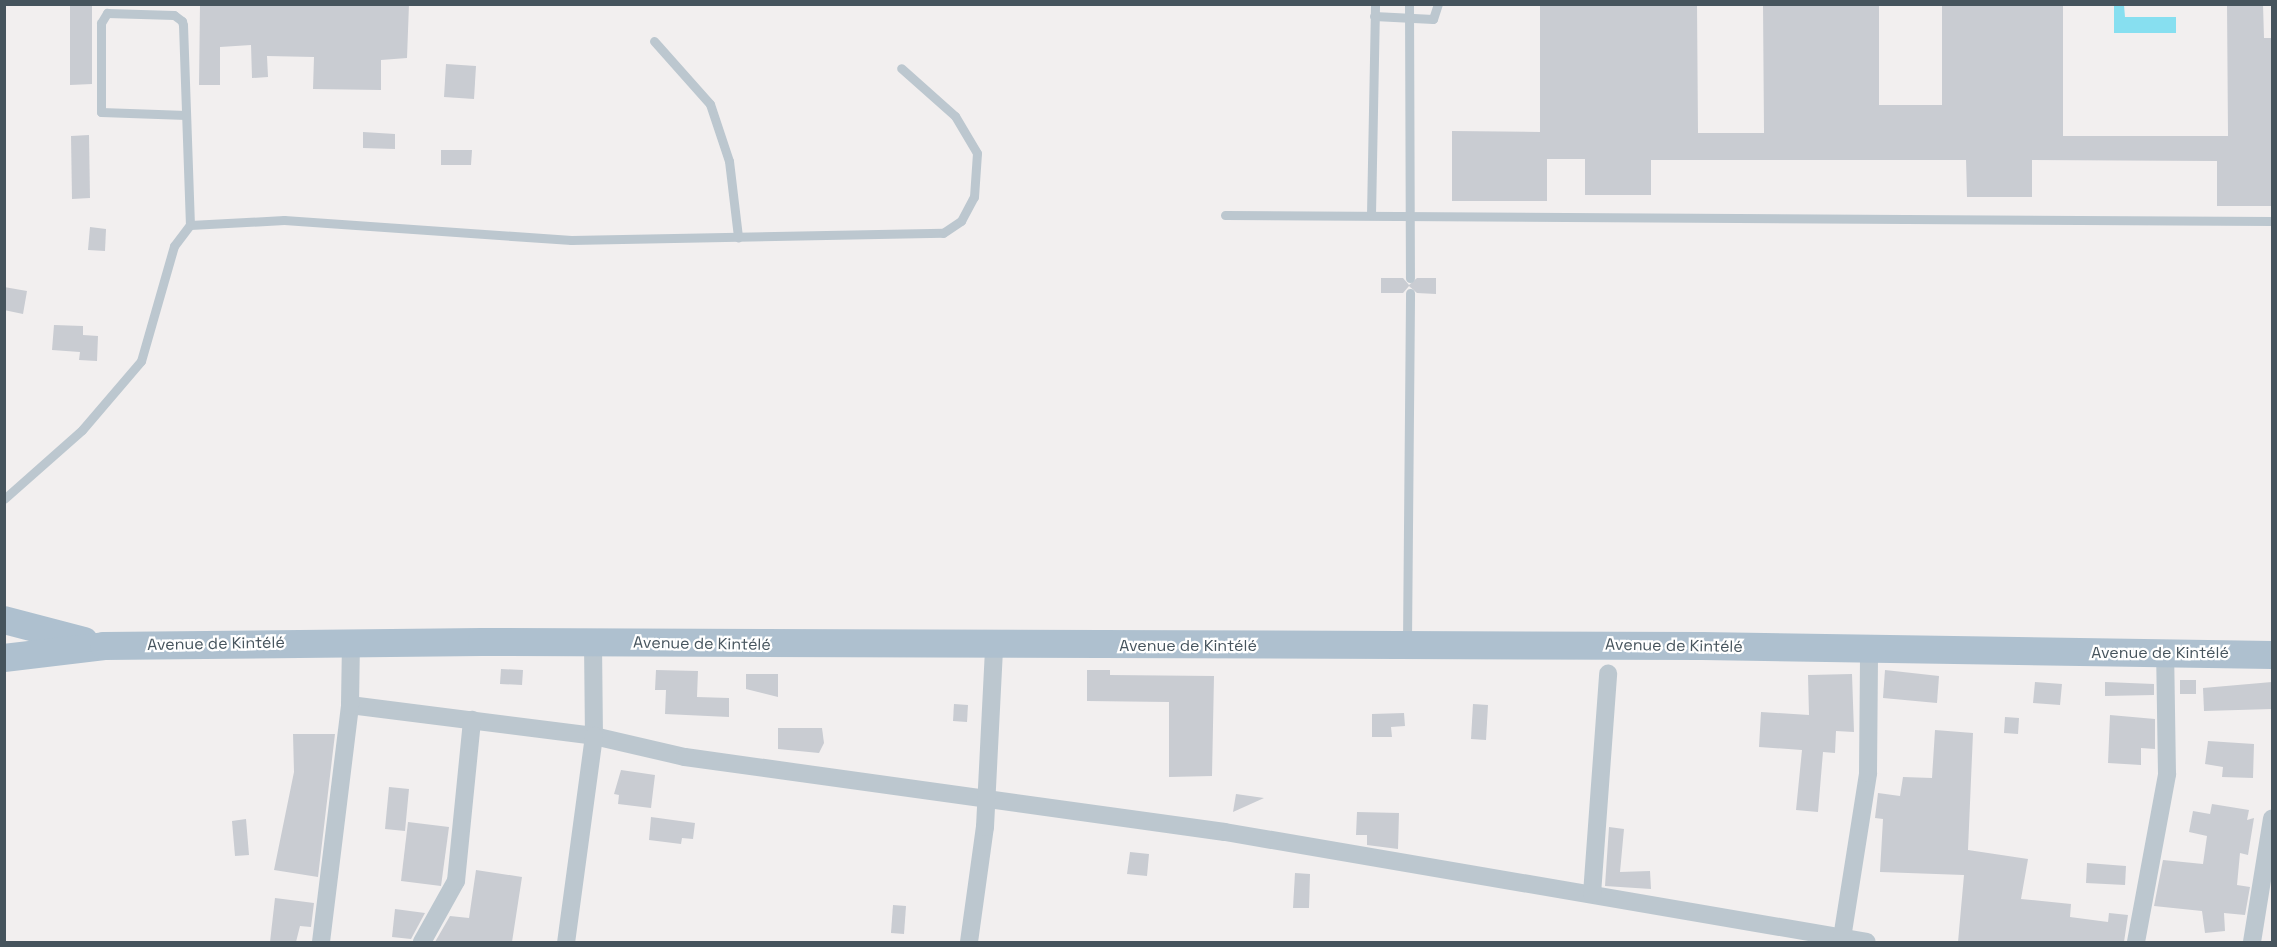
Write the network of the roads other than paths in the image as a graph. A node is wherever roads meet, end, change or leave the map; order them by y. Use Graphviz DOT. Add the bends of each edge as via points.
graph roads {
  1 [pos="1375,4"];
  2 [pos="1409,4"];
  3 [pos="1438,4"];
  4 [pos="1374,16"];
  5 [pos="1410,18"];
  6 [pos="654,41"];
  7 [pos="902,68"];
  8 [pos="186,115"];
  9 [pos="1225,215"];
  10 [pos="1371,215"];
  11 [pos="1410,216"];
  12 [pos="2272,221"];
  13 [pos="190,225"];
  14 [pos="738,237"];
  15 [pos="1410,278"];
  16 [pos="1410,293"];
  17 [pos="4,499"];
  18 [pos="4,620"];
  19 [pos="593,643"];
  20 [pos="351,644"];
  21 [pos="104,646"];
  22 [pos="994,647"];
  23 [pos="1407,647"];
  24 [pos="1869,649"];
  25 [pos="2165,653"];
  26 [pos="2272,655"];
  27 [pos="4,658"];
  28 [pos="1608,674"];
  29 [pos="350,705"];
  30 [pos="472,720"];
  31 [pos="594,735"];
  32 [pos="987,798"];
  33 [pos="2272,819"];
  34 [pos="1592,894"];
  35 [pos="1842,938"];
  36 [pos="321,942"];
  37 [pos="422,942"];
  38 [pos="566,942"];
  39 [pos="969,942"];
  40 [pos="1867,942"];
  41 [pos="2136,942"];
  42 [pos="2252,942"];
  1 -- 4 [label="lane"];
  2 -- 5 [label="lane"];
  3 -- 5 [label="lane" via="1433,19"];
  4 -- 5 [label="lane"];
  4 -- 10 [label="lane"];
  5 -- 11 [label="lane"];
  6 -- 14 [label="lane" via="710,104 729,161"];
  7 -- 14 [label="lane" via="955,116 977,153 974,197 961,221 943,233"];
  8 -- 8 [label="lane" via="182,21 174,15 107,13 101,23 101,112"];
  8 -- 13 [label="lane"];
  9 -- 10 [label="lane"];
  10 -- 11 [label="lane"];
  11 -- 12 [label="lane"];
  11 -- 15 [label="lane"];
  13 -- 14 [label="lane" via="284,220 571,240"];
  13 -- 17 [label="lane" via="174,246 141,361 82,430"];
  16 -- 23 [label="lane"];
  18 -- 21 [label="main road, Avenue de Kintélé"];
  19 -- 20 [label="main road, Avenue de Kintélé"];
  19 -- 22 [label="main road, Avenue de Kintélé"];
  19 -- 31 [label="street"];
  20 -- 21 [label="main road, Avenue de Kintélé"];
  20 -- 29 [label="street"];
  21 -- 27 [label="main road, Avenue de Kintélé"];
  22 -- 23 [label="main road, Avenue de Kintélé"];
  22 -- 32 [label="street"];
  23 -- 24 [label="main road, Avenue de Kintélé"];
  24 -- 25 [label="main road, Avenue de Kintélé"];
  24 -- 35 [label="street" via="1868,773"];
  25 -- 26 [label="main road, Avenue de Kintélé"];
  25 -- 41 [label="street" via="2167,774"];
  28 -- 34 [label="street"];
  29 -- 30 [label="street"];
  29 -- 36 [label="street"];
  30 -- 31 [label="street"];
  30 -- 37 [label="street" via="456,881"];
  31 -- 32 [label="street" via="685,757"];
  31 -- 38 [label="street"];
  32 -- 34 [label="street"];
  32 -- 39 [label="street"];
  33 -- 42 [label="street"];
  34 -- 35 [label="street"];
  35 -- 40 [label="street"];
}
